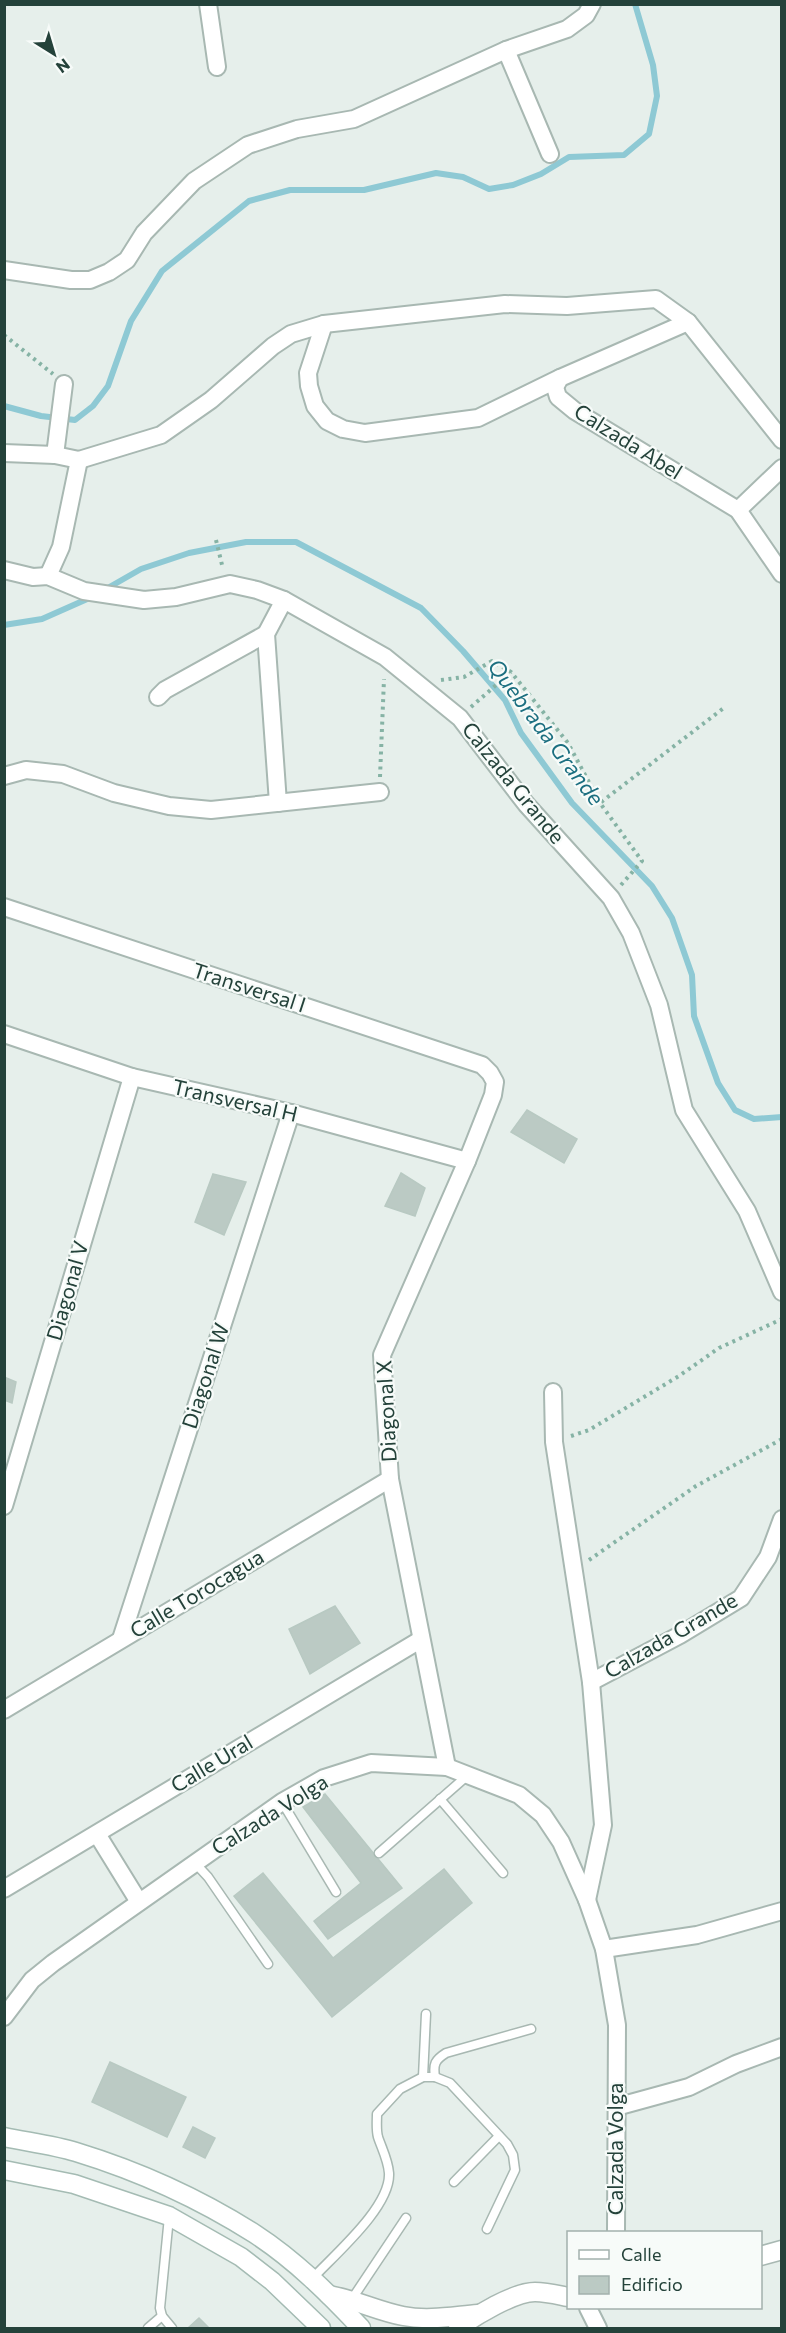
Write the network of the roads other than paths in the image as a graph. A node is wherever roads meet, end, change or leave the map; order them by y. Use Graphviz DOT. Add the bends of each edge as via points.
graph roads {
  1 [pos="208,4"];
  2 [pos="592,4"];
  3 [pos="506,50"];
  4 [pos="217,67"];
  5 [pos="550,154"];
  6 [pos="4,270"];
  7 [pos="688,322"];
  8 [pos="324,324"];
  9 [pos="560,378"];
  10 [pos="64,384"];
  11 [pos="782,440"];
  12 [pos="4,453"];
  13 [pos="55,455"];
  14 [pos="79,460"];
  15 [pos="782,468"];
  16 [pos="738,510"];
  17 [pos="4,570"];
  18 [pos="782,574"];
  19 [pos="48,576"];
  20 [pos="285,600"];
  21 [pos="266,634"];
  22 [pos="158,697"];
  23 [pos="4,776"];
  24 [pos="380,792"];
  25 [pos="278,803"];
  26 [pos="4,907"];
  27 [pos="4,1034"];
  28 [pos="490,1073"];
  29 [pos="132,1077"];
  30 [pos="291,1113"];
  31 [pos="467,1161"];
  32 [pos="782,1292"];
  33 [pos="553,1392"];
  34 [pos="390,1479"];
  35 [pos="4,1506"];
  36 [pos="782,1519"];
  37 [pos="121,1639"];
  38 [pos="420,1640"];
  39 [pos="591,1682"];
  40 [pos="4,1710"];
  41 [pos="447,1767"];
  42 [pos="468,1774"];
  43 [pos="440,1799"];
  44 [pos="282,1802"];
  45 [pos="97,1834"];
  46 [pos="379,1853"];
  47 [pos="195,1863"];
  48 [pos="503,1873"];
  49 [pos="4,1889"];
  50 [pos="336,1892"];
  51 [pos="587,1900"];
  52 [pos="139,1902"];
  53 [pos="782,1911"];
  54 [pos="604,1949"];
  55 [pos="268,1964"];
  56 [pos="426,2014"];
  57 [pos="4,2017"];
  58 [pos="531,2029"];
  59 [pos="782,2047"];
  60 [pos="423,2077"];
  61 [pos="435,2077"];
  62 [pos="616,2107"];
  63 [pos="499,2136"];
  64 [pos="4,2137"];
  65 [pos="4,2170"];
  66 [pos="454,2182"];
  67 [pos="169,2216"];
  68 [pos="406,2218"];
  69 [pos="487,2229"];
  70 [pos="616,2231"];
  71 [pos="782,2250"];
  72 [pos="762,2255"];
  73 [pos="311,2280"];
  74 [pos="330,2295"];
  75 [pos="567,2297"];
  76 [pos="352,2299"];
  77 [pos="589,2309"];
  78 [pos="478,2314"];
  79 [pos="162,2316"];
  80 [pos="148,2328"];
  81 [pos="172,2328"];
  82 [pos="321,2328"];
  83 [pos="361,2328"];
  84 [pos="458,2328"];
  85 [pos="598,2328"];
  1 -- 4 [label="street"];
  2 -- 3 [label="street" via="586,15 567,29"];
  3 -- 5 [label="street"];
  3 -- 6 [label="street" via="354,119 297,129 248,146 194,181 144,233 127,260 109,272 90,280 71,280"];
  7 -- 8 [label="street" via="656,299 567,306 505,304"];
  7 -- 9 [label="street, Calzada Abel"];
  7 -- 11 [label="street"];
  8 -- 9 [label="street" via="308,373 309,386 315,406 327,421 342,429 364,433 478,418"];
  8 -- 14 [label="street" via="291,334 273,346 211,400 161,435"];
  9 -- 16 [label="street, Calzada Abel" via="555,387 558,397 575,411"];
  10 -- 13 [label="street"];
  12 -- 13 [label="street"];
  13 -- 14 [label="street"];
  14 -- 19 [label="street" via="61,547"];
  15 -- 16 [label="street"];
  16 -- 18 [label="street, Calzada Abel"];
  17 -- 19 [label="street, Calzada Grande" via="33,577"];
  19 -- 20 [label="street, Calzada Grande" via="84,591 144,600 230,584"];
  20 -- 21 [label="street"];
  20 -- 32 [label="street, Calzada Grande" via="385,657 460,718 526,804 611,898 632,933 659,1005 684,1110 747,1211"];
  21 -- 22 [label="street"];
  21 -- 25 [label="street"];
  23 -- 25 [label="street" via="26,770 63,774 114,793 169,806 211,810"];
  24 -- 25 [label="street"];
  26 -- 28 [label="street, Transversal I" via="482,1065"];
  27 -- 29 [label="street, Transversal H"];
  28 -- 31 [label="street, Diagonal X" via="495,1082 493,1095"];
  29 -- 30 [label="street, Transversal H"];
  29 -- 35 [label="street, Diagonal V"];
  30 -- 31 [label="street, Transversal H"];
  30 -- 37 [label="street, Diagonal W"];
  31 -- 34 [label="street, Diagonal X" via="382,1355"];
  33 -- 39 [label="street" via="554,1442"];
  34 -- 37 [label="street, Calle Torocagua"];
  34 -- 38 [label="street, Diagonal X"];
  36 -- 39 [label="street, Calzada Grande" via="768,1557 741,1598"];
  37 -- 40 [label="street, Calle Torocagua"];
  38 -- 41 [label="street, Diagonal X"];
  38 -- 45 [label="street, Calle Ural"];
  39 -- 51 [label="street, Calzada Grande" via="603,1825"];
  41 -- 42 [label="street, Calzada Volga"];
  41 -- 44 [label="street, Calzada Volga" via="371,1763 324,1778"];
  42 -- 43 [label="lane"];
  42 -- 51 [label="street, Calzada Volga" via="519,1795 543,1815 561,1842"];
  43 -- 46 [label="lane"];
  43 -- 48 [label="lane"];
  44 -- 47 [label="street, Calzada Volga"];
  44 -- 50 [label="lane"];
  45 -- 49 [label="street, Calle Ural"];
  45 -- 52 [label="street"];
  47 -- 52 [label="street, Calzada Volga"];
  47 -- 55 [label="lane"];
  51 -- 54 [label="street, Calzada Volga"];
  52 -- 57 [label="street, Calzada Volga" via="32,1980"];
  53 -- 54 [label="street" via="697,1935"];
  54 -- 62 [label="street, Calzada Volga" via="617,2025"];
  56 -- 60 [label="lane"];
  58 -- 61 [label="lane" via="446,2053 436,2060"];
  59 -- 62 [label="street" via="690,2087"];
  60 -- 61 [label="lane"];
  60 -- 73 [label="lane" via="400,2089 377,2114 388,2172 385,2196"];
  61 -- 63 [label="lane" via="450,2083"];
  62 -- 70 [label="street, Calzada Volga"];
  63 -- 66 [label="lane"];
  63 -- 69 [label="lane" via="513,2155 515,2170"];
  64 -- 73 [label="main road" via="75,2151 172,2188 255,2234"];
  65 -- 67 [label="main road" via="74,2184"];
  67 -- 79 [label="lane"];
  67 -- 82 [label="main road" via="241,2257"];
  68 -- 76 [label="lane"];
  71 -- 72 [label="main road"];
  73 -- 74 [label="main road"];
  74 -- 76 [label="main road"];
  74 -- 83 [label="main road"];
  75 -- 78 [label="main road" via="529,2292"];
  76 -- 78 [label="main road" via="402,2316 430,2319"];
  77 -- 85 [label="street"];
  78 -- 84 [label="main road"];
  79 -- 80 [label="lane"];
  79 -- 81 [label="lane"];
}
